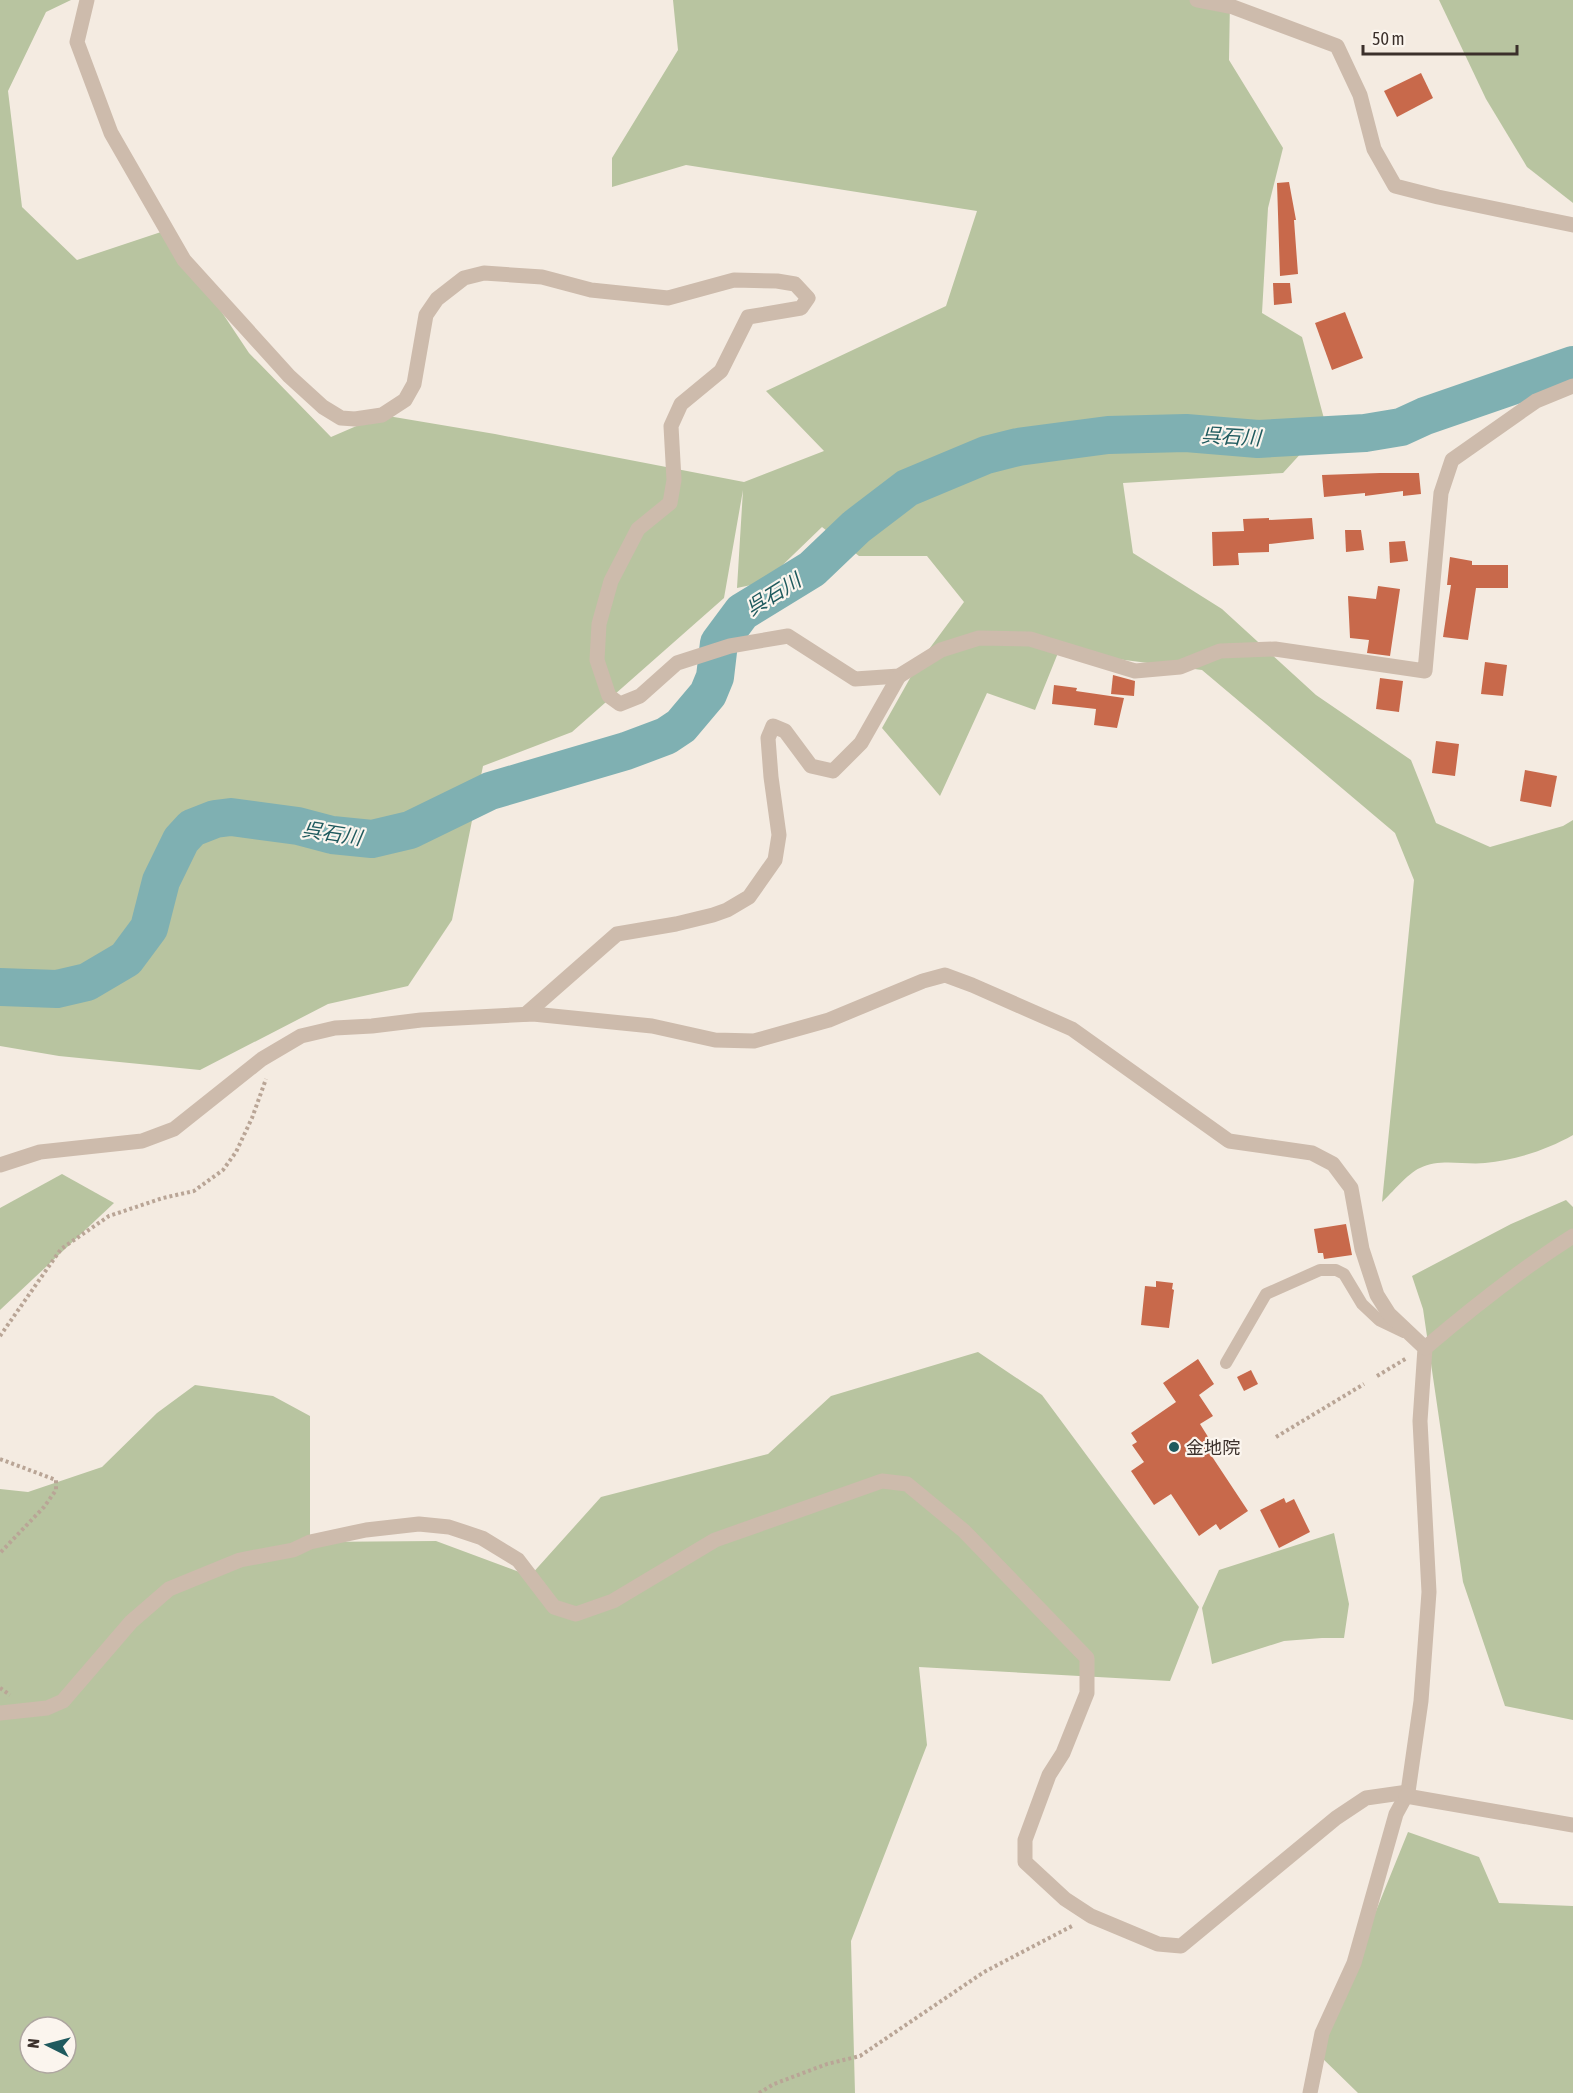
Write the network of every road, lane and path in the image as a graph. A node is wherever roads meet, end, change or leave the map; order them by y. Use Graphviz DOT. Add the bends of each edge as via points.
graph roads {
  1 [pos="87,0"];
  2 [pos="1197,0"];
  3 [pos="1573,225"];
  4 [pos="1573,386"];
  5 [pos="899,676"];
  6 [pos="526,1014"];
  7 [pos="276,1051"];
  8 [pos="0,1165"];
  9 [pos="1573,1236"];
  10 [pos="1408,1334"];
  11 [pos="0,1336"];
  12 [pos="1425,1348"];
  13 [pos="1226,1363"];
  14 [pos="1377,1376"];
  15 [pos="1364,1384"];
  16 [pos="1276,1437"];
  17 [pos="0,1459"];
  18 [pos="0,1553"];
  19 [pos="0,1713"];
  20 [pos="1407,1794"];
  21 [pos="1573,1825"];
  22 [pos="1091,1916"];
  23 [pos="759,2093"];
  24 [pos="1310,2093"];
  1 -- 5 [label="street" via="77,42 111,133 184,260 289,376 341,418 382,415 405,400 414,384 426,315 437,299 464,278 484,273 542,277 591,290 668,298 734,280 795,284 808,298 801,308 748,317 721,371 681,404 671,426 674,480 670,503 638,529 611,581 599,624 597,660 609,696 620,704 640,696 676,663 730,646 788,636 855,679"];
  2 -- 3 [label="street" via="1233,6 1337,46 1360,95 1374,149 1395,186"];
  4 -- 5 [label="street" via="1536,401 1452,460 1441,493 1425,671 1275,650 1220,651 1180,667 1135,671 1030,639 980,638 941,650"];
  5 -- 6 [label="street" via="861,743 833,771 811,766 785,731 773,726 768,738 778,836 775,860 749,897 712,915 617,934"];
  6 -- 7 [label="street" via="335,1028 301,1036"];
  6 -- 10 [label="street" via="652,1026 715,1040 754,1041 829,1020 945,975 1072,1029 1228,1141 1312,1153 1333,1164 1351,1188 1362,1249 1377,1295"];
  7 -- 8 [label="street" via="174,1129 142,1142 40,1152"];
  7 -- 11 [label="path" via="252,1118 223,1170 194,1191 109,1216 69,1243"];
  9 -- 12 [label="street"];
  10 -- 12 [label="street"];
  10 -- 13 [label="lane" via="1379,1320 1362,1304 1344,1274 1320,1270 1266,1293"];
  12 -- 14 [label="path"];
  12 -- 20 [label="street" via="1420,1421 1429,1592 1421,1701"];
  15 -- 16 [label="path"];
  17 -- 18 [label="path" via="56,1480 56,1490"];
  19 -- 22 [label="street" via="47,1708 63,1701 130,1622 169,1589 240,1560 293,1550 310,1542 419,1524 449,1527 482,1538 518,1560 554,1607 576,1614 613,1601 715,1539 882,1481 907,1484 964,1531 1087,1658 1087,1693 1063,1753 1049,1775 1025,1840 1025,1862 1065,1899"];
  20 -- 21 [label="street"];
  20 -- 22 [label="street" via="1366,1798 1336,1818 1181,1946 1158,1944"];
  20 -- 24 [label="street" via="1396,1814 1354,1963 1322,2033"];
  22 -- 23 [label="path" via="984,1972 860,2056 827,2064"];
}
